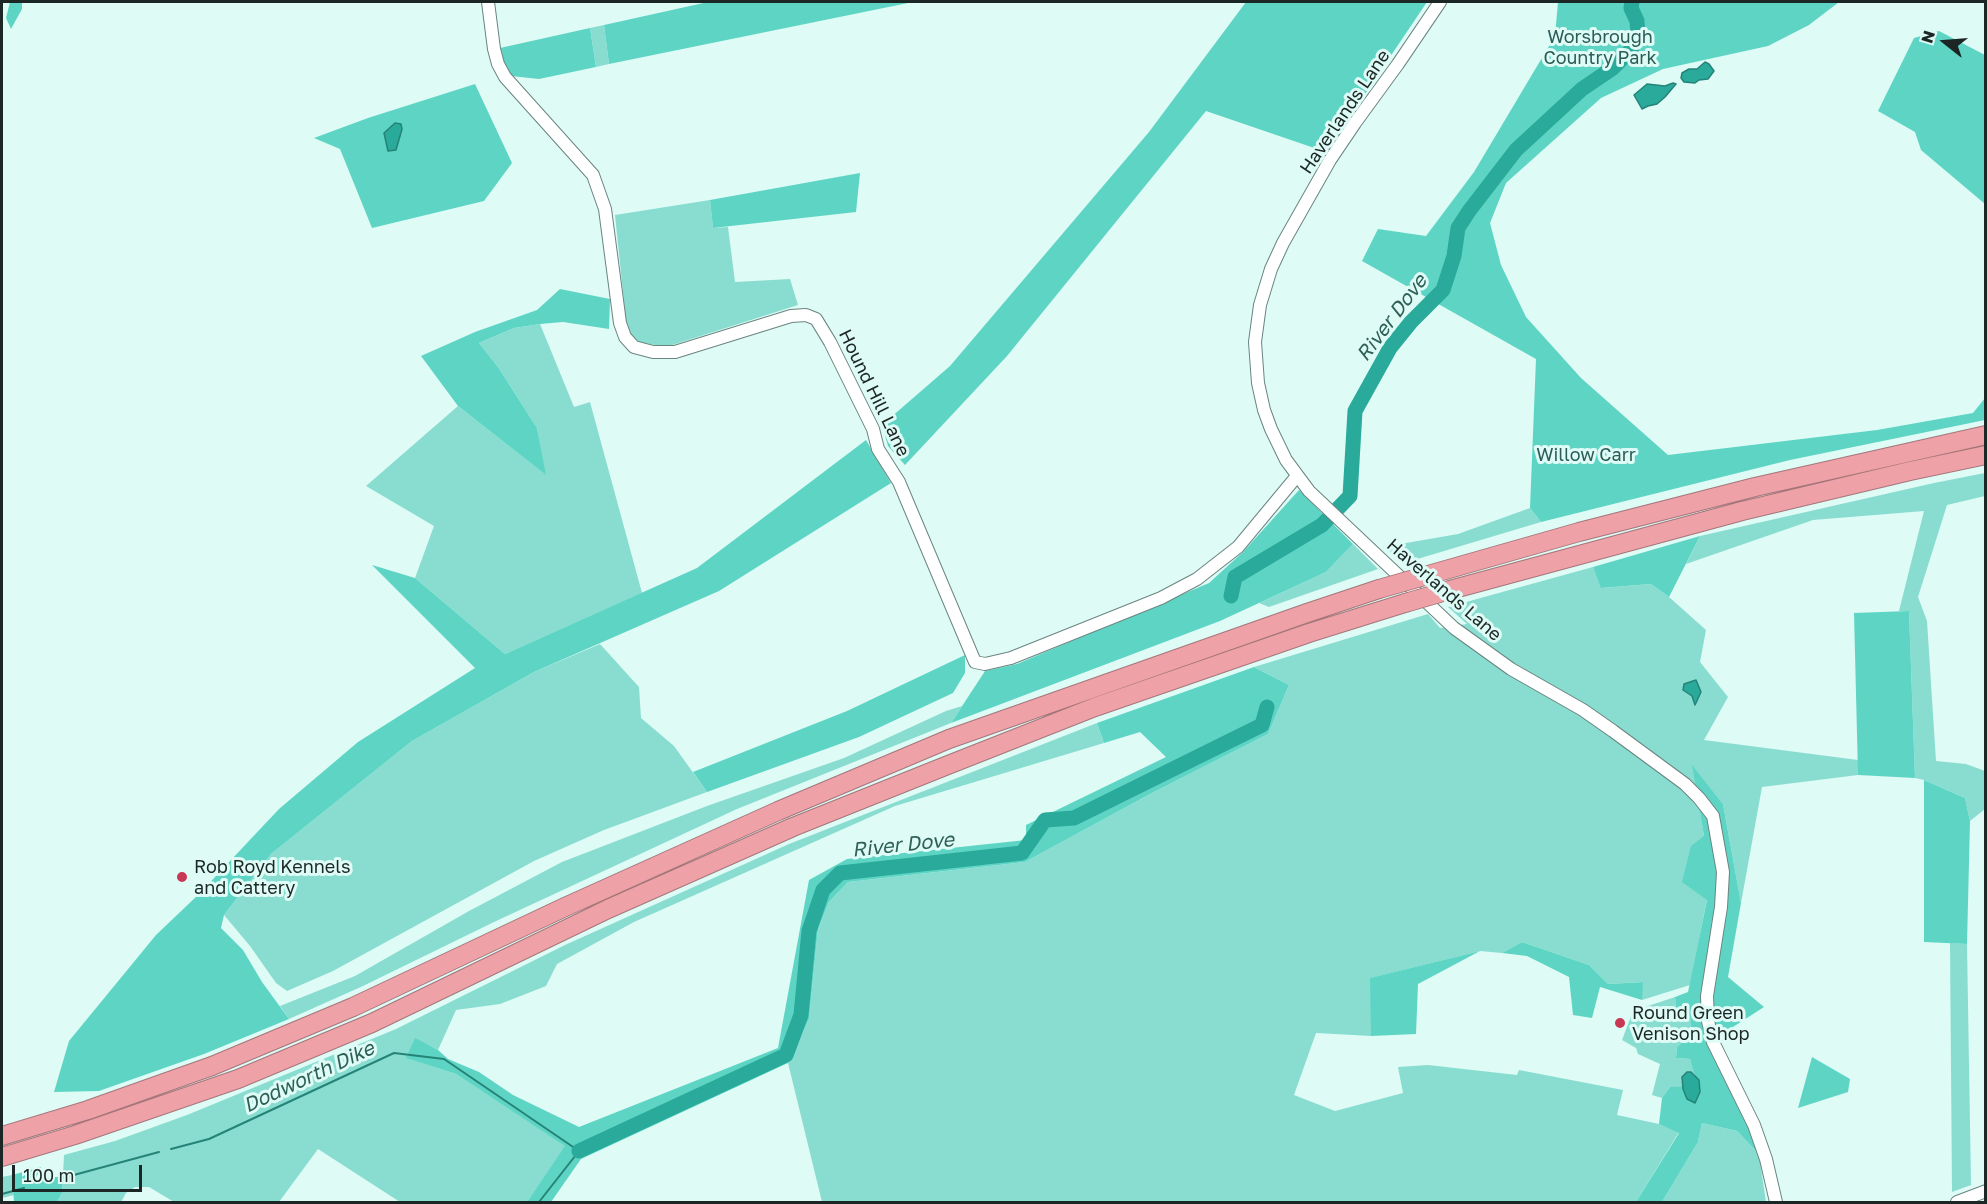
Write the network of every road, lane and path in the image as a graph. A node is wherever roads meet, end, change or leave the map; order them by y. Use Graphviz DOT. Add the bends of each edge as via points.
graph roads {
  1 [pos="488,2"];
  2 [pos="1440,2"];
  3 [pos="1986,435"];
  4 [pos="1986,455"];
  5 [pos="1298,476"];
  6 [pos="2,1136"];
  7 [pos="2,1157"];
  8 [pos="1986,1191"];
  9 [pos="1776,1203"];
  10 [pos="1957,1203"];
  1 -- 5 [label="street, Hound Hill Lane" via="494,49 505,77 593,175 605,209 625,337 634,346 653,352 675,352 791,316 816,319 873,429 878,450 895,473 975,662 985,664 1011,658 1161,598 1197,579 1238,547"];
  2 -- 5 [label="street, Haverlands Lane" via="1330,160 1283,243 1260,305 1255,342 1261,396 1270,429"];
  3 -- 6 [label="highway, bridge" via="1893,454 1579,532 1307,612 949,739 778,811 353,1007 223,1062"];
  4 -- 7 [label="highway, bridge" via="1742,511 1404,603 1095,707 793,827 619,904 372,1023 238,1079"];
  5 -- 9 [label="street, Haverlands Lane" via="1325,507 1454,628 1511,669 1613,731 1685,784 1713,816 1723,872 1707,996 1708,1021 1713,1042 1754,1125"];
  8 -- 10 [label="street"];
}
